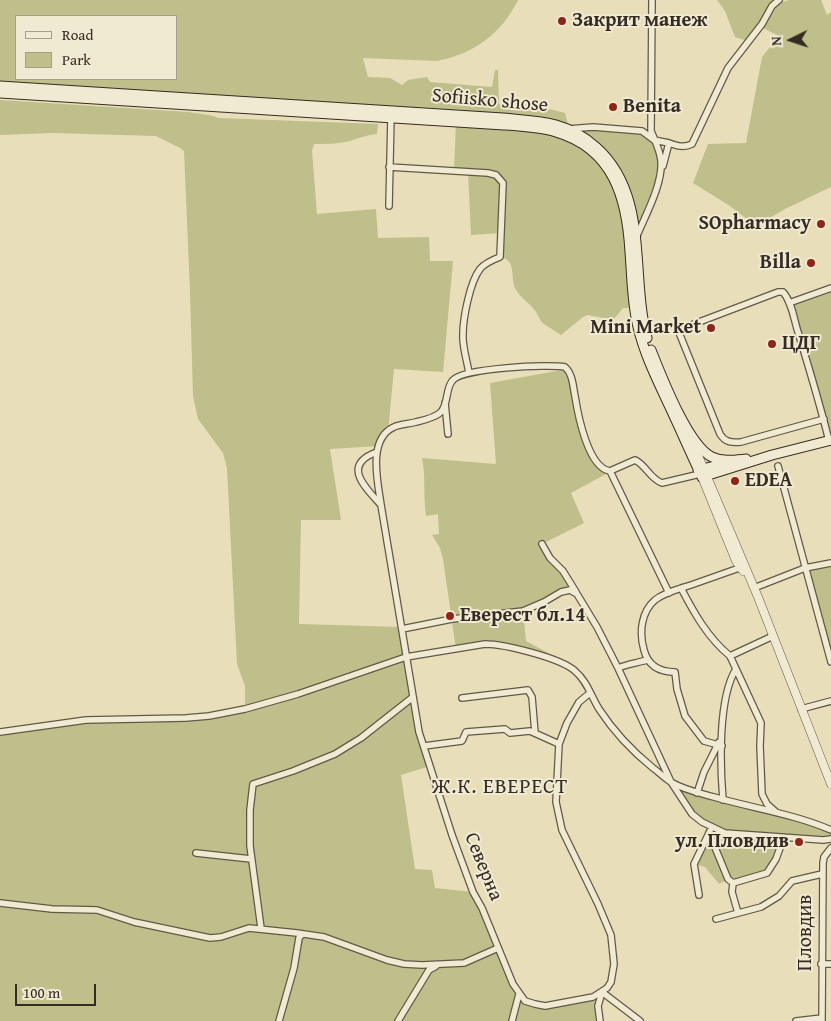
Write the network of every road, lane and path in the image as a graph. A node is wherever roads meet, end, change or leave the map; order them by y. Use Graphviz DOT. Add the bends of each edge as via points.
graph roads {
  1 [pos="652,0"];
  2 [pos="779,0"];
  3 [pos="0,86"];
  4 [pos="0,93"];
  5 [pos="391,114"];
  6 [pos="651,122"];
  7 [pos="568,129"];
  8 [pos="642,131"];
  9 [pos="654,140"];
  10 [pos="669,143"];
  11 [pos="389,168"];
  12 [pos="661,175"];
  13 [pos="389,206"];
  14 [pos="636,240"];
  15 [pos="831,288"];
  16 [pos="789,303"];
  17 [pos="469,373"];
  18 [pos="445,404"];
  19 [pos="824,420"];
  20 [pos="687,429"];
  21 [pos="448,434"];
  22 [pos="830,440"];
  23 [pos="377,452"];
  24 [pos="772,455"];
  25 [pos="746,459"];
  26 [pos="778,466"];
  27 [pos="610,471"];
  28 [pos="702,473"];
  29 [pos="381,505"];
  30 [pos="542,544"];
  31 [pos="831,563"];
  32 [pos="742,567"];
  33 [pos="805,568"];
  34 [pos="752,585"];
  35 [pos="681,588"];
  36 [pos="669,593"];
  37 [pos="577,594"];
  38 [pos="402,630"];
  39 [pos="773,636"];
  40 [pos="730,656"];
  41 [pos="406,657"];
  42 [pos="647,660"];
  43 [pos="831,662"];
  44 [pos="618,668"];
  45 [pos="736,668"];
  46 [pos="590,693"];
  47 [pos="413,697"];
  48 [pos="462,698"];
  49 [pos="831,701"];
  50 [pos="801,710"];
  51 [pos="0,732"];
  52 [pos="536,734"];
  53 [pos="558,744"];
  54 [pos="424,746"];
  55 [pos="720,746"];
  56 [pos="671,782"];
  57 [pos="831,784"];
  58 [pos="697,793"];
  59 [pos="723,800"];
  60 [pos="778,814"];
  61 [pos="710,830"];
  62 [pos="831,830"];
  63 [pos="784,837"];
  64 [pos="831,840"];
  65 [pos="831,848"];
  66 [pos="196,853"];
  67 [pos="251,858"];
  68 [pos="822,874"];
  69 [pos="733,883"];
  70 [pos="700,895"];
  71 [pos="0,903"];
  72 [pos="738,914"];
  73 [pos="716,919"];
  74 [pos="261,928"];
  75 [pos="302,934"];
  76 [pos="498,948"];
  77 [pos="821,964"];
  78 [pos="831,964"];
  79 [pos="438,965"];
  80 [pos="602,992"];
  81 [pos="519,994"];
  82 [pos="822,1019"];
  83 [pos="279,1021"];
  84 [pos="398,1021"];
  85 [pos="512,1021"];
  86 [pos="600,1021"];
  87 [pos="640,1021"];
  88 [pos="796,1021"];
  1 -- 6 [label="street"];
  2 -- 10 [label="street" via="728,68 692,144 677,146"];
  3 -- 5 [label="main road, Sofiisko shose"];
  4 -- 5 [label="main road, Sofiisko shose"];
  5 -- 7 [label="main road, Sofiisko shose" via="545,122"];
  5 -- 11 [label="street"];
  5 -- 28 [label="main road, Sofiisko shose" via="543,129 568,136 598,156 615,179 623,199 634,308 642,342"];
  6 -- 8 [label="street"];
  6 -- 9 [label="street"];
  7 -- 8 [label="street" via="593,127"];
  7 -- 14 [label="main road, Sofiisko shose" via="590,142 618,172 630,202"];
  8 -- 9 [label="street"];
  9 -- 10 [label="street"];
  9 -- 12 [label="street" via="661,161"];
  10 -- 12 [label="street"];
  11 -- 13 [label="street"];
  11 -- 17 [label="street" via="496,175 503,183 500,257 480,269 465,309 462,335"];
  12 -- 14 [label="street"];
  14 -- 20 [label="main road, Sofiisko shose" via="641,308 647,337"];
  15 -- 16 [label="street"];
  16 -- 19 [label="street"];
  16 -- 19 [label="street" via="785,294 778,292 678,330 720,434 726,440 740,442"];
  17 -- 18 [label="street" via="452,380"];
  17 -- 27 [label="street" via="552,365 565,367 570,372 585,439 598,464"];
  18 -- 21 [label="street"];
  18 -- 23 [label="street" via="434,416 394,427 382,438"];
  19 -- 22 [label="street"];
  20 -- 25 [label="main road, Sofiisko shose" via="709,456 721,460"];
  20 -- 28 [label="street"];
  22 -- 24 [label="main road"];
  23 -- 29 [label="street, Северна" via="376,474"];
  23 -- 29 [label="street" via="362,460 358,477"];
  24 -- 25 [label="main road"];
  24 -- 28 [label="main road"];
  25 -- 28 [label="main road"];
  26 -- 33 [label="street"];
  27 -- 28 [label="street" via="635,460 662,483"];
  27 -- 36 [label="street"];
  28 -- 32 [label="street" via="736,561"];
  29 -- 38 [label="street, Северна"];
  30 -- 37 [label="street" via="550,558 564,571"];
  31 -- 33 [label="street"];
  32 -- 34 [label="street"];
  32 -- 35 [label="street"];
  33 -- 34 [label="street"];
  33 -- 43 [label="street"];
  34 -- 39 [label="street"];
  35 -- 36 [label="street"];
  35 -- 40 [label="street" via="706,630"];
  36 -- 42 [label="street" via="651,605 642,623 642,643"];
  37 -- 38 [label="street" via="570,590 561,592 523,611"];
  37 -- 44 [label="street"];
  38 -- 41 [label="street, Северна"];
  39 -- 40 [label="street"];
  39 -- 50 [label="street"];
  40 -- 45 [label="street"];
  41 -- 46 [label="street" via="496,644 567,666 582,678"];
  41 -- 47 [label="street, Северна"];
  41 -- 51 [label="street" via="272,702 209,716 86,720"];
  42 -- 44 [label="street"];
  42 -- 55 [label="street" via="657,669 675,672 685,716 704,741"];
  44 -- 56 [label="street"];
  45 -- 55 [label="street" via="726,690"];
  45 -- 60 [label="street" via="761,723 762,794"];
  46 -- 53 [label="street" via="579,702"];
  46 -- 56 [label="street" via="621,739"];
  47 -- 54 [label="street, Северна"];
  47 -- 67 [label="street" via="335,754 254,783 250,810"];
  48 -- 52 [label="street" via="528,690 532,697"];
  49 -- 50 [label="street"];
  50 -- 57 [label="street"];
  52 -- 53 [label="street"];
  52 -- 54 [label="street" via="530,731 510,733 505,729 466,732 462,741"];
  53 -- 80 [label="street" via="556,802 562,830 612,935 614,964 611,982"];
  54 -- 76 [label="street, Северна" via="452,835"];
  55 -- 58 [label="street" via="704,772"];
  55 -- 59 [label="street"];
  56 -- 58 [label="street"];
  56 -- 61 [label="street" via="692,814"];
  58 -- 59 [label="street"];
  59 -- 60 [label="street"];
  60 -- 62 [label="street"];
  61 -- 63 [label="street"];
  61 -- 69 [label="street" via="728,879"];
  61 -- 70 [label="street" via="694,864"];
  63 -- 64 [label="street"];
  63 -- 69 [label="street" via="767,873"];
  65 -- 68 [label="street, Пловдив" via="824,857"];
  66 -- 67 [label="street"];
  67 -- 74 [label="street"];
  68 -- 72 [label="street" via="792,880 779,896 762,907"];
  68 -- 77 [label="street, Пловдив"];
  69 -- 72 [label="street"];
  71 -- 74 [label="street" via="97,910 134,922 210,938"];
  72 -- 73 [label="street"];
  74 -- 75 [label="street"];
  75 -- 79 [label="street" via="324,937 404,964"];
  75 -- 83 [label="street"];
  76 -- 79 [label="street" via="464,963"];
  76 -- 81 [label="street, Северна"];
  77 -- 78 [label="street"];
  77 -- 82 [label="street, Пловдив"];
  79 -- 84 [label="street" via="429,970"];
  80 -- 81 [label="street" via="593,997 545,1006 525,1000"];
  80 -- 86 [label="street" via="598,1006"];
  80 -- 87 [label="street"];
  81 -- 85 [label="street"];
  82 -- 88 [label="street"];
}
